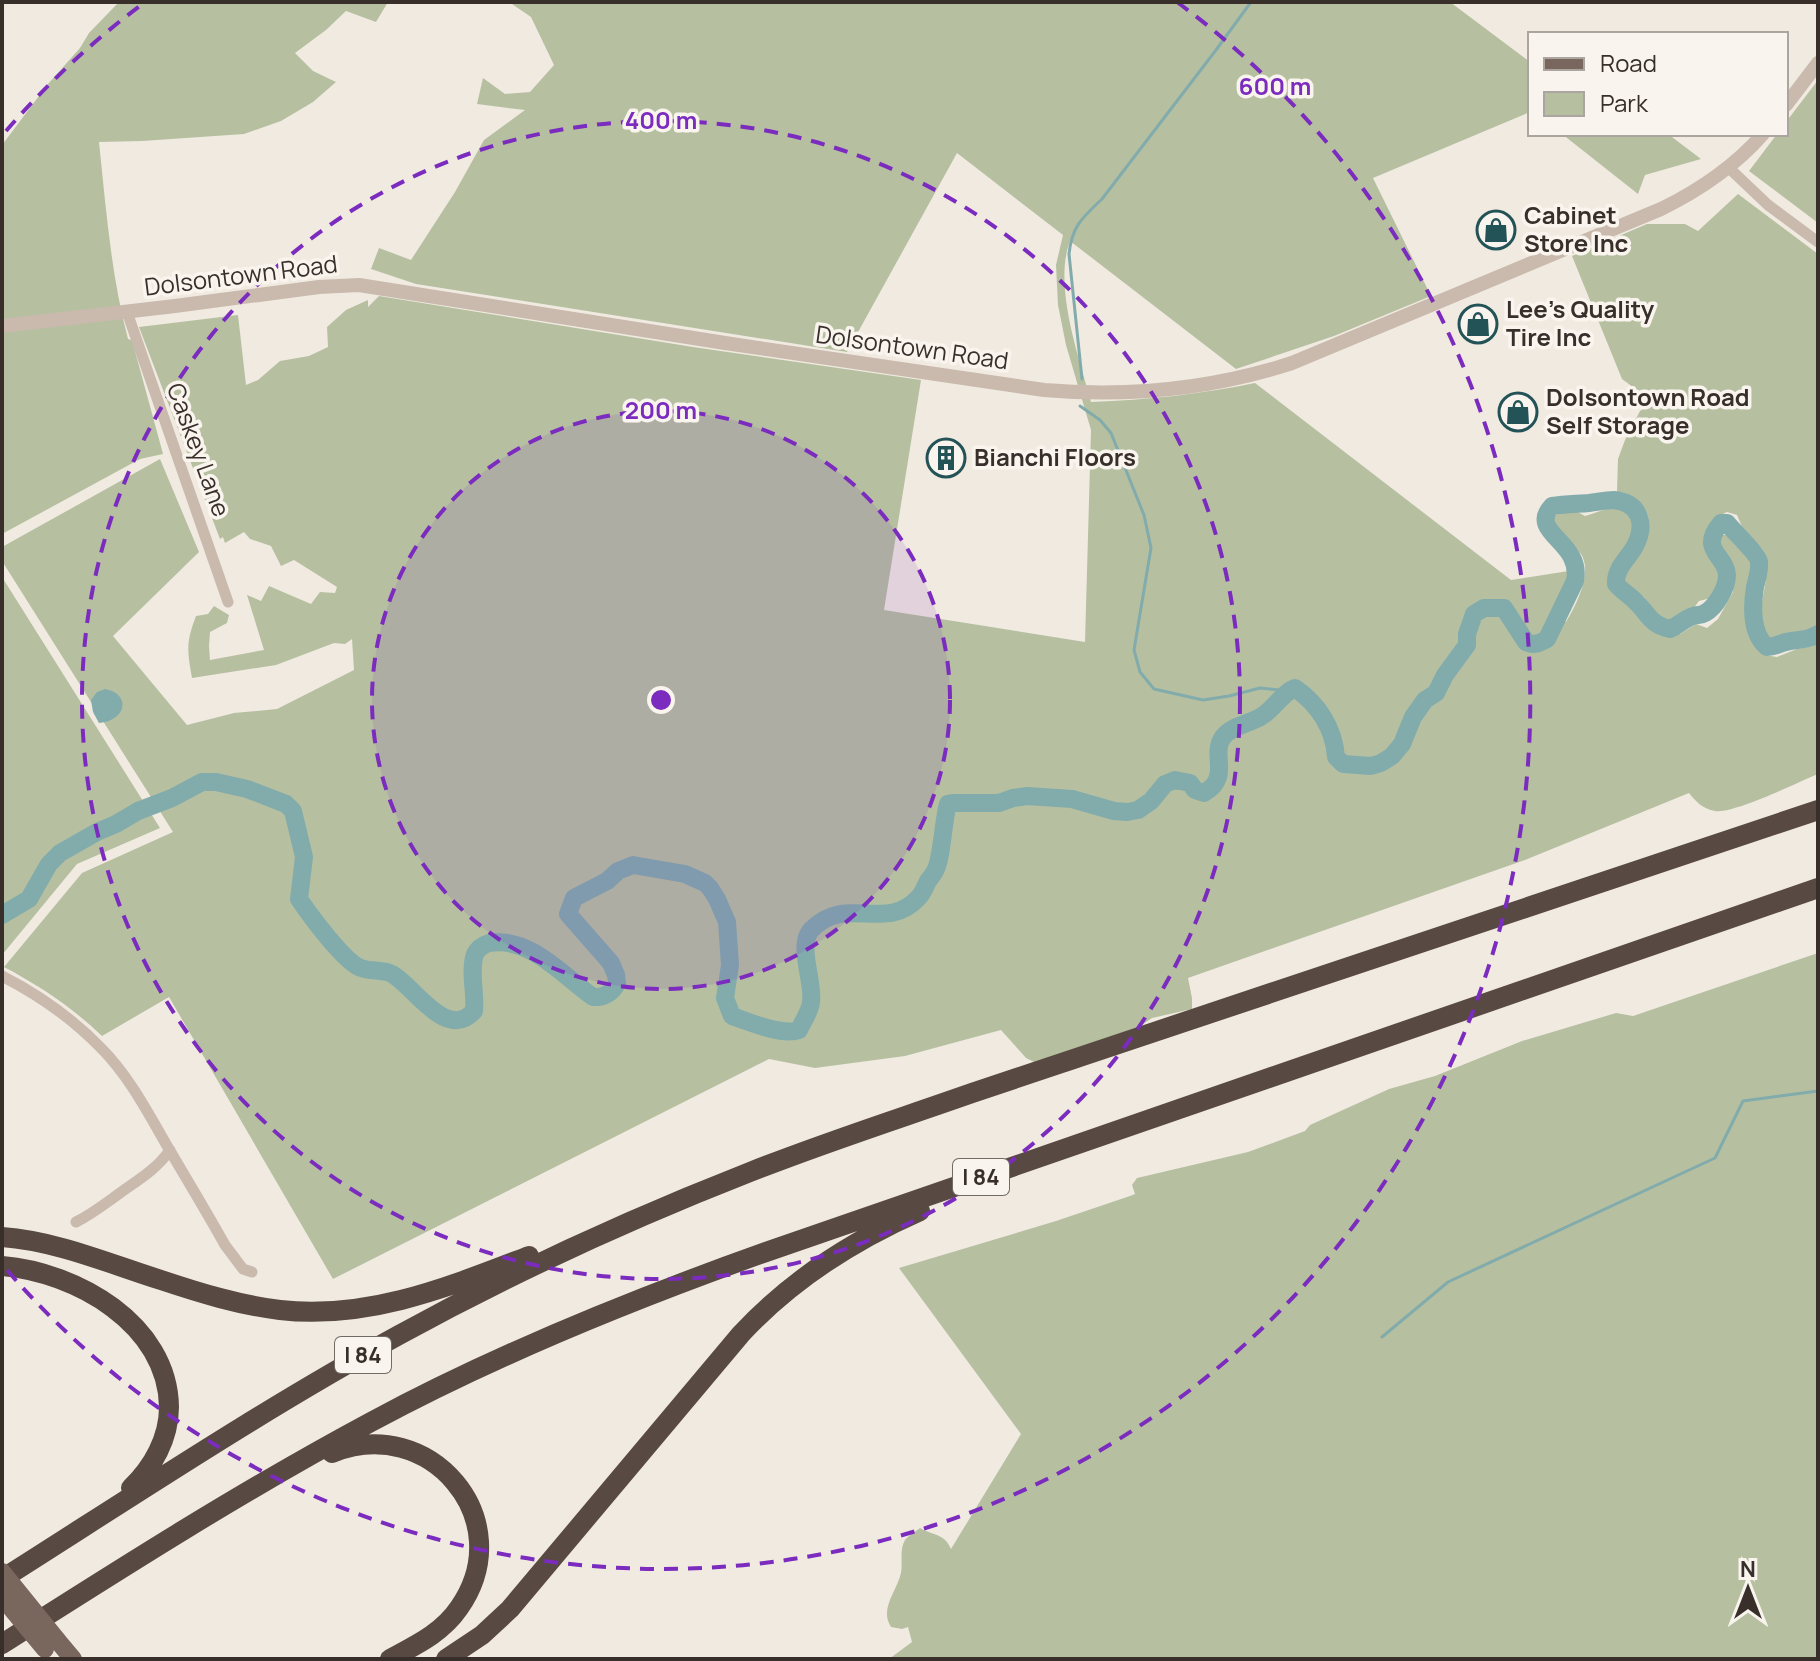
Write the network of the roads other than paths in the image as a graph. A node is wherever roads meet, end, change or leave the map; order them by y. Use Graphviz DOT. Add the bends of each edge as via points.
graph roads {
  1 [pos="1818,63"];
  2 [pos="1788,102"];
  3 [pos="1761,136"];
  4 [pos="1729,168"];
  5 [pos="1818,242"];
  6 [pos="127,312"];
  7 [pos="2,326"];
  8 [pos="228,602"];
  9 [pos="1818,810"];
  10 [pos="1818,888"];
  11 [pos="2,976"];
  12 [pos="170,1150"];
  13 [pos="1055,1151"];
  14 [pos="660,1209"];
  15 [pos="76,1222"];
  16 [pos="2,1237"];
  17 [pos="2,1266"];
  18 [pos="252,1272"];
  19 [pos="248,1491"];
  20 [pos="82,1528"];
  21 [pos="2,1572"];
  22 [pos="2,1579"];
  23 [pos="2,1597"];
  24 [pos="3,1644"];
  25 [pos="52,1649"];
  26 [pos="73,1659"];
  27 [pos="390,1659"];
  28 [pos="446,1659"];
  1 -- 2 [label="street"];
  3 -- 4 [label="street, Dolsontown Road"];
  4 -- 5 [label="street"];
  4 -- 6 [label="street, Dolsontown Road" via="1661,209 1292,363 1221,381 1133,392 1032,388 359,285"];
  6 -- 7 [label="street, Dolsontown Road"];
  6 -- 8 [label="street, Caskey Lane"];
  9 -- 14 [label="highway, I 84" via="834,1140"];
  10 -- 13 [label="highway, I 84"];
  11 -- 12 [label="street" via="60,1011 103,1050"];
  12 -- 15 [label="street" via="148,1173"];
  12 -- 18 [label="street" via="225,1245 243,1269"];
  13 -- 19 [label="highway, I 84" via="698,1276 565,1330 373,1421"];
  13 -- 28 [label="highway" via="1016,1174 880,1229 786,1291 741,1334 510,1609"];
  14 -- 16 [label="highway" via="423,1295 335,1311 240,1304 43,1243"];
  14 -- 20 [label="highway, I 84" via="400,1334 261,1414"];
  17 -- 20 [label="highway" via="55,1278 116,1310 143,1336 165,1375 169,1418 155,1458 133,1486"];
  19 -- 24 [label="highway, I 84"];
  19 -- 27 [label="highway" via="336,1451 372,1444 421,1454 457,1483 477,1528 472,1584 440,1630"];
  20 -- 22 [label="highway, I 84"];
  21 -- 25 [label="main road, bridge"];
  23 -- 25 [label="main road, bridge"];
  25 -- 26 [label="main road"];
}
